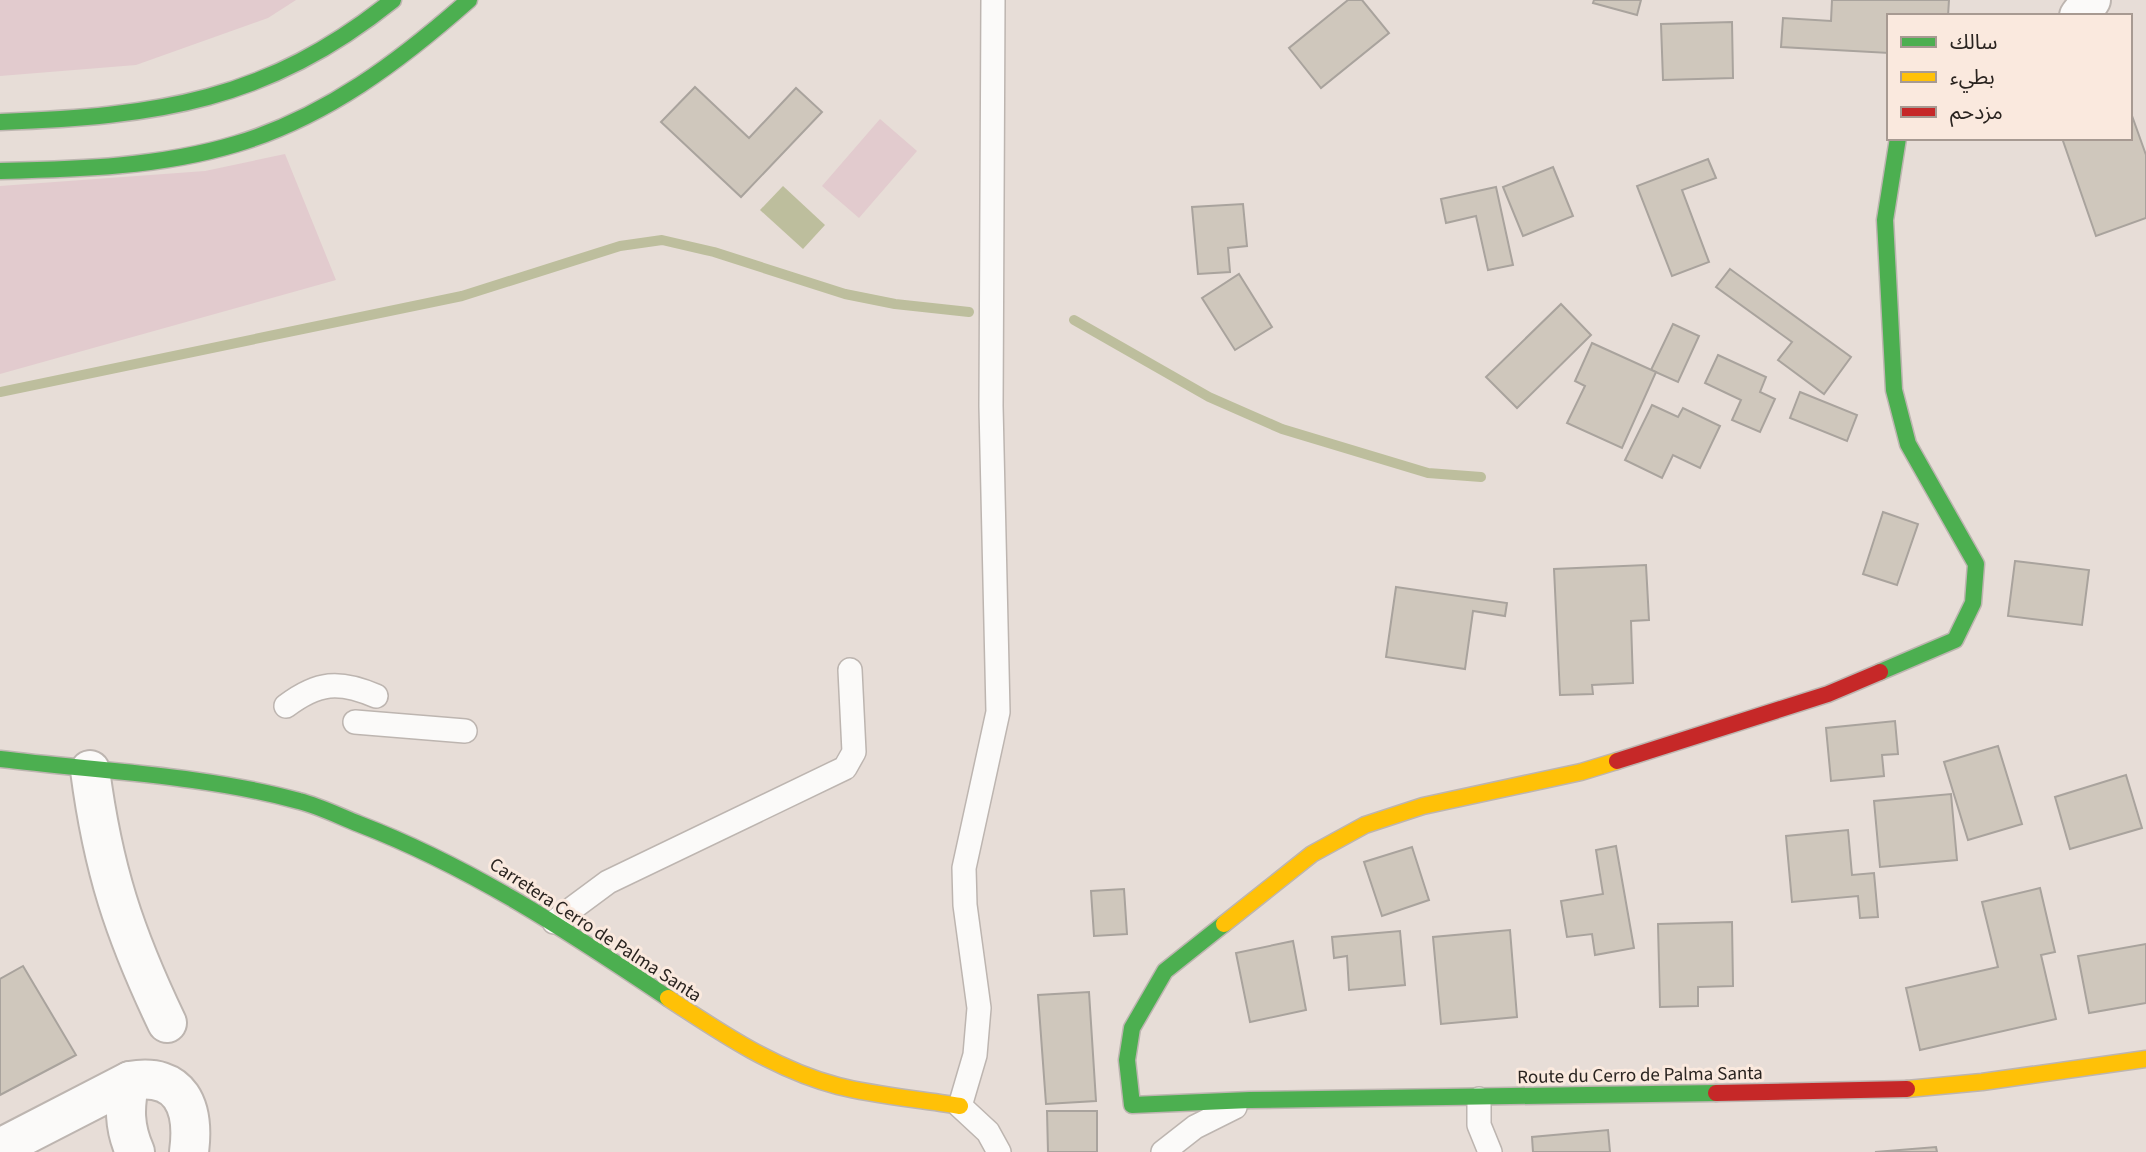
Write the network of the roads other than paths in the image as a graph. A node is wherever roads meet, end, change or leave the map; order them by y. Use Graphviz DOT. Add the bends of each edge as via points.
graph roads {
  1 [pos="393,0"];
  2 [pos="470,0"];
  3 [pos="993,0"];
  4 [pos="0,121"];
  5 [pos="1898,140"];
  6 [pos="0,171"];
  7 [pos="850,670"];
  8 [pos="376,696"];
  9 [pos="286,706"];
  10 [pos="355,722"];
  11 [pos="465,731"];
  12 [pos="0,759"];
  13 [pos="90,770"];
  14 [pos="554,922"];
  15 [pos="167,1023"];
  16 [pos="2146,1059"];
  17 [pos="130,1081"];
  18 [pos="1479,1099"];
  19 [pos="1250,1100"];
  20 [pos="960,1106"];
  21 [pos="0,1148"];
  22 [pos="135,1152"];
  23 [pos="189,1152"];
  24 [pos="999,1152"];
  25 [pos="1163,1152"];
  26 [pos="1490,1152"];
  1 -- 4 [label="street" via="332,44 277,74 217,97 155,111"];
  2 -- 6 [label="street" via="411,52 363,85 308,115 236,145 160,161"];
  3 -- 20 [label="lane" via="990,406 998,712 964,869 979,1008 975,1055"];
  5 -- 19 [label="street, Route du Cerro de Palma Santa" via="1885,220 1894,390 1908,444 1976,564 1973,603 1955,640 1828,694 1581,772 1423,806 1365,825 1312,854 1165,971 1132,1028 1127,1060 1132,1105"];
  7 -- 14 [label="lane" via="853,752 845,768 608,882"];
  8 -- 9 [label="lane" via="354,686 329,685 305,692"];
  10 -- 11 [label="lane"];
  12 -- 13 [label="street, Carretera Cerro de Palma Santa"];
  13 -- 14 [label="street, Carretera Cerro de Palma Santa" via="209,784 300,801 461,868"];
  13 -- 15 [label="street" via="99,839 116,907"];
  14 -- 20 [label="street, Carretera Cerro de Palma Santa" via="730,1039 778,1063 838,1086"];
  16 -- 18 [label="street, Route du Cerro de Palma Santa" via="1905,1089"];
  17 -- 21 [label="street"];
  17 -- 22 [label="street" via="125,1126"];
  17 -- 23 [label="street" via="160,1080 184,1099"];
  18 -- 19 [label="street, Route du Cerro de Palma Santa"];
  18 -- 26 [label="lane" via="1479,1125"];
  19 -- 25 [label="lane" via="1195,1127"];
  20 -- 24 [label="lane" via="988,1132"];
}
